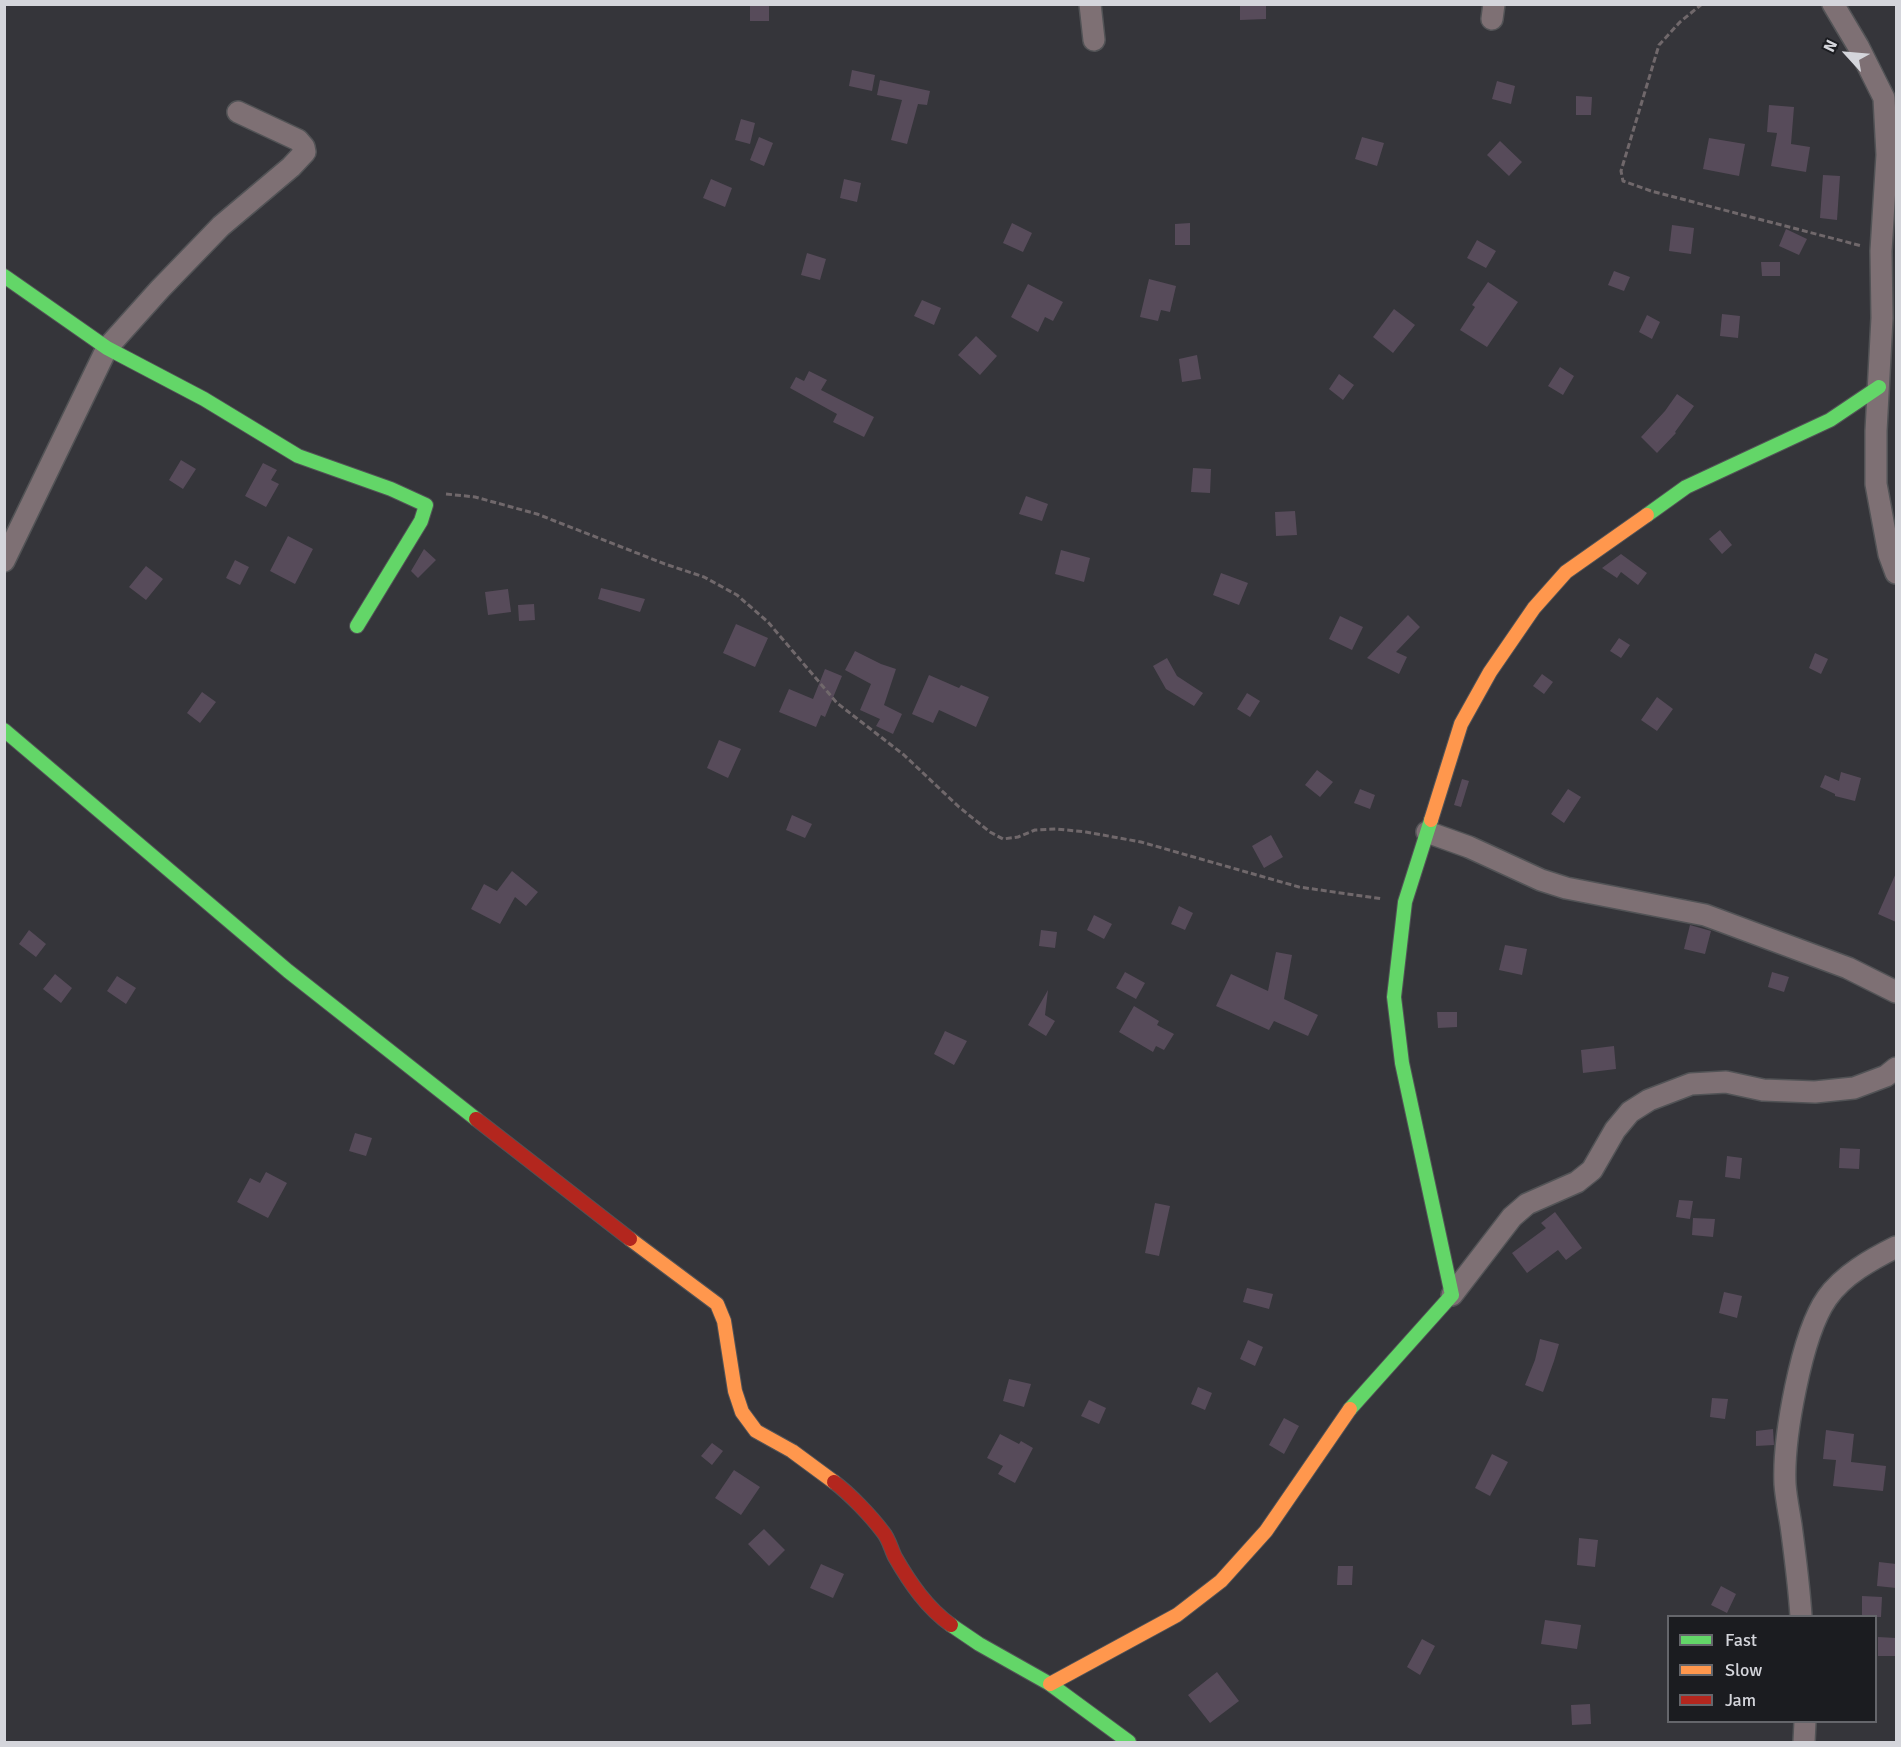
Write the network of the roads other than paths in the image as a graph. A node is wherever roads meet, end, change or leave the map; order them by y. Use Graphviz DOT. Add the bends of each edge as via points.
graph roads {
  1 [pos="1090,4"];
  2 [pos="1833,4"];
  3 [pos="1094,40"];
  4 [pos="238,112"];
  5 [pos="4,276"];
  6 [pos="107,348"];
  7 [pos="1879,387"];
  8 [pos="4,561"];
  9 [pos="1896,573"];
  10 [pos="357,626"];
  11 [pos="4,730"];
  12 [pos="1427,832"];
  13 [pos="1896,992"];
  14 [pos="1896,1068"];
  15 [pos="1896,1247"];
  16 [pos="1452,1295"];
  17 [pos="1801,1615"];
  18 [pos="1050,1684"];
  19 [pos="1805,1723"];
  20 [pos="1129,1743"];
  21 [pos="1804,1743"];
  1 -- 3 [label="street"];
  2 -- 7 [label="street" via="1884,98 1887,155"];
  4 -- 6 [label="street" via="298,140 304,147 302,156 221,226"];
  5 -- 6 [label="street"];
  6 -- 8 [label="street"];
  6 -- 10 [label="street" via="204,399 298,456 426,505 421,521"];
  7 -- 9 [label="street" via="1876,484"];
  7 -- 12 [label="street" via="1830,420 1686,487 1566,572 1534,608 1490,672 1461,724"];
  11 -- 18 [label="street" via="288,971 717,1304 724,1322 735,1390 742,1412 756,1431 792,1451 843,1489 884,1533 923,1600 936,1614 979,1644"];
  12 -- 13 [label="street" via="1566,888 1723,921 1848,968"];
  12 -- 16 [label="street" via="1405,902 1394,997 1400,1052"];
  14 -- 16 [label="street" via="1887,1076 1854,1088 1815,1092 1762,1090 1726,1082 1691,1084 1649,1100 1630,1112 1615,1130 1592,1170 1577,1182 1527,1204 1512,1217"];
  15 -- 17 [label="street" via="1873,1258 1828,1297 1815,1318 1799,1372 1786,1446 1785,1485"];
  16 -- 18 [label="street" via="1355,1402 1266,1532 1221,1581 1177,1615"];
  18 -- 20 [label="street"];
  19 -- 21 [label="street"];
}
